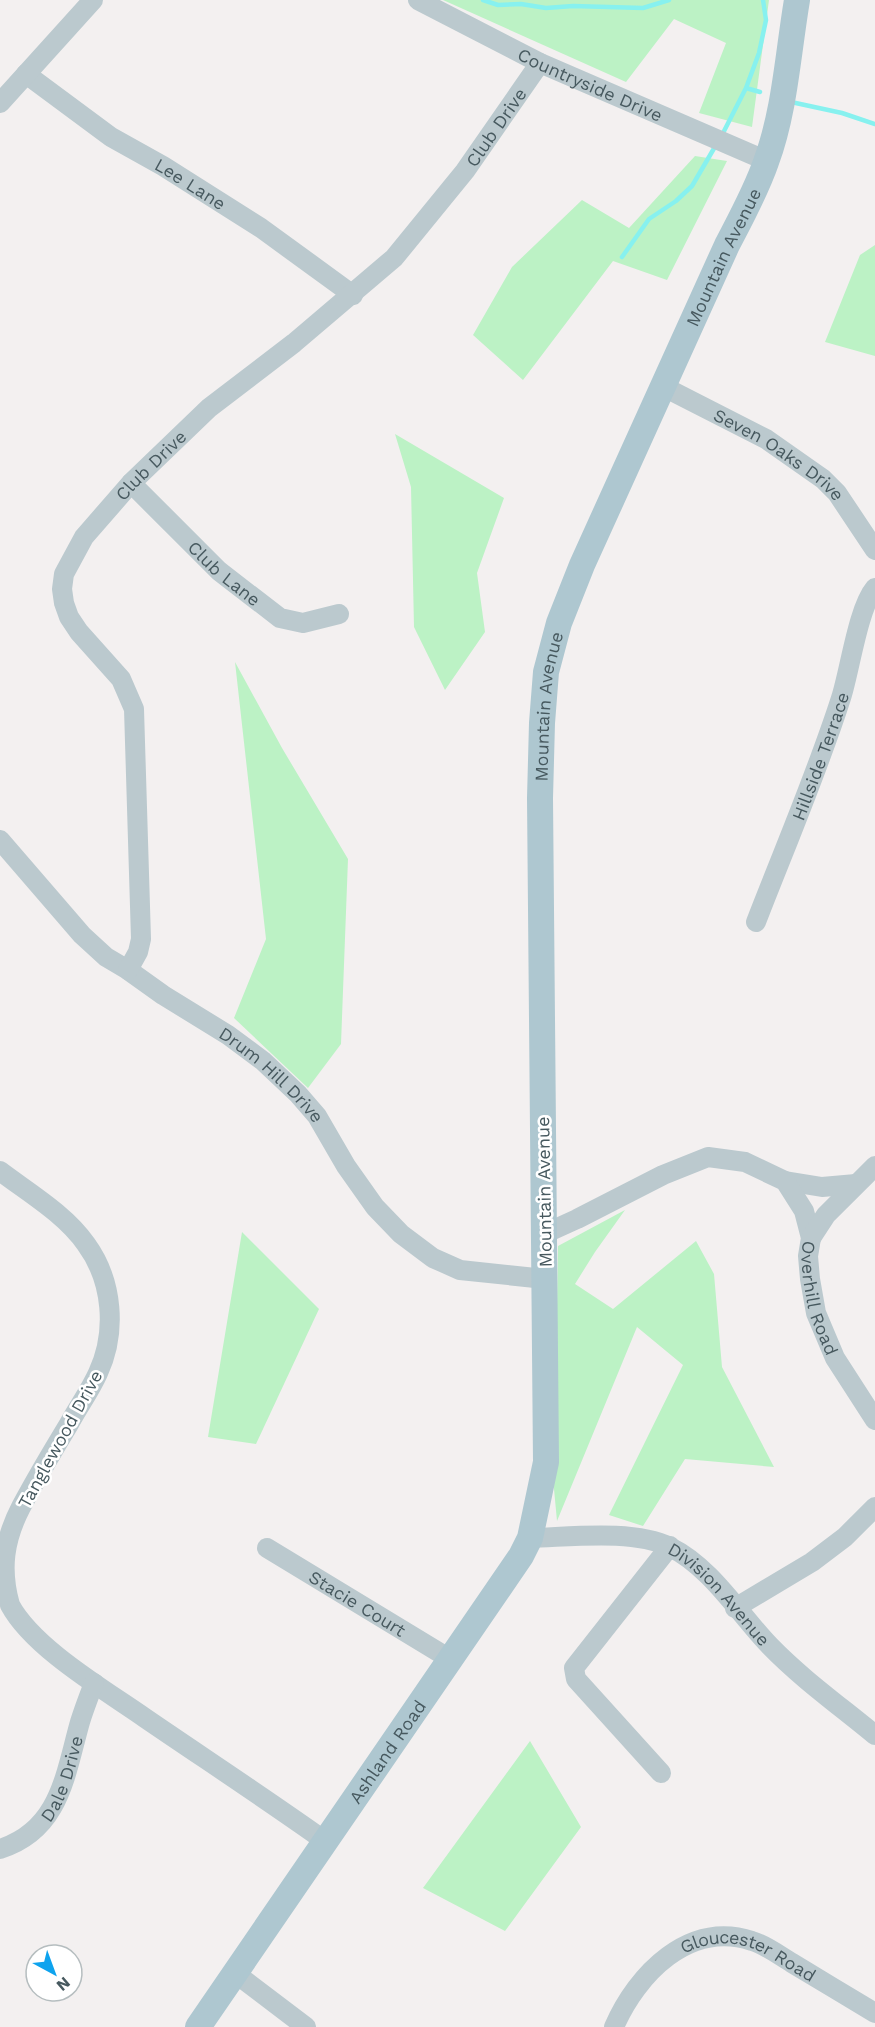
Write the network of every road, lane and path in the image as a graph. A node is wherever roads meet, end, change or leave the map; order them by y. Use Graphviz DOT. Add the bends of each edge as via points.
graph roads {
  1 [pos="93,0"];
  2 [pos="418,0"];
  3 [pos="797,0"];
  4 [pos="540,63"];
  5 [pos="26,74"];
  6 [pos="0,103"];
  7 [pos="767,162"];
  8 [pos="353,295"];
  9 [pos="662,386"];
  10 [pos="131,483"];
  11 [pos="875,550"];
  12 [pos="875,588"];
  13 [pos="339,614"];
  14 [pos="0,840"];
  15 [pos="756,922"];
  16 [pos="128,970"];
  17 [pos="875,1166"];
  18 [pos="0,1171"];
  19 [pos="785,1182"];
  20 [pos="856,1184"];
  21 [pos="544,1234"];
  22 [pos="811,1238"];
  23 [pos="544,1279"];
  24 [pos="875,1419"];
  25 [pos="546,1462"];
  26 [pos="875,1507"];
  27 [pos="4,1532"];
  28 [pos="530,1538"];
  29 [pos="669,1546"];
  30 [pos="267,1548"];
  31 [pos="735,1608"];
  32 [pos="450,1659"];
  33 [pos="94,1683"];
  34 [pos="875,1735"];
  35 [pos="661,1773"];
  36 [pos="325,1840"];
  37 [pos="0,1849"];
  38 [pos="236,1973"];
  39 [pos="875,2013"];
  40 [pos="198,2027"];
  41 [pos="306,2027"];
  42 [pos="614,2027"];
  1 -- 5 [label="street"];
  2 -- 4 [label="street, Countryside Drive"];
  3 -- 7 [label="main road, Mountain Avenue"];
  4 -- 7 [label="street, Countryside Drive"];
  4 -- 8 [label="street, Club Drive" via="430,215 394,258"];
  5 -- 6 [label="street"];
  5 -- 8 [label="street, Lee Lane" via="111,137 261,228"];
  7 -- 9 [label="main road, Mountain Avenue"];
  8 -- 10 [label="street, Club Drive" via="209,408"];
  9 -- 11 [label="street, Seven Oaks Drive" via="766,439 823,479 837,493"];
  9 -- 21 [label="main road, Mountain Avenue" via="582,565 559,623 546,672 540,798"];
  10 -- 13 [label="street, Club Lane" via="219,571 280,618 303,623"];
  10 -- 16 [label="street, Club Drive" via="84,537 64,574 62,589 69,617 121,679 134,709 141,939"];
  12 -- 15 [label="street, Hillside Terrace" via="838,707"];
  14 -- 16 [label="street, Drum Hill Drive" via="82,935"];
  16 -- 23 [label="street, Drum Hill Drive" via="228,1035 298,1094 317,1116 375,1207 401,1234 433,1258 460,1270"];
  17 -- 20 [label="street"];
  18 -- 27 [label="street, Tanglewood Drive" via="70,1225 88,1245 105,1281 110,1307 107,1348 98,1373"];
  19 -- 20 [label="street" via="822,1187"];
  19 -- 21 [label="street" via="745,1162 708,1157"];
  19 -- 22 [label="street, Overhill Road" via="804,1211"];
  20 -- 22 [label="street" via="826,1215"];
  21 -- 23 [label="main road, Mountain Avenue"];
  22 -- 24 [label="street, Overhill Road" via="808,1256 816,1313 835,1358"];
  23 -- 25 [label="main road, Mountain Avenue"];
  25 -- 28 [label="main road, Ashland Road"];
  26 -- 31 [label="street" via="812,1562"];
  27 -- 33 [label="street, Tanglewood Drive" via="4,1591 20,1621"];
  28 -- 29 [label="street, Division Avenue" via="635,1537"];
  28 -- 32 [label="main road, Ashland Road"];
  29 -- 31 [label="street, Division Avenue" via="716,1582"];
  29 -- 35 [label="street" via="573,1673"];
  30 -- 32 [label="street, Stacie Court"];
  31 -- 34 [label="street, Division Avenue" via="772,1648"];
  32 -- 36 [label="main road, Ashland Road"];
  33 -- 36 [label="street, Tanglewood Drive"];
  33 -- 37 [label="street, Dale Drive" via="55,1804 27,1838"];
  36 -- 38 [label="main road, Ashland Road"];
  38 -- 40 [label="main road, Ashland Road"];
  38 -- 41 [label="street"];
  39 -- 42 [label="street, Gloucester Road" via="753,1941 722,1936 691,1943 663,1960 632,1994"];
}
